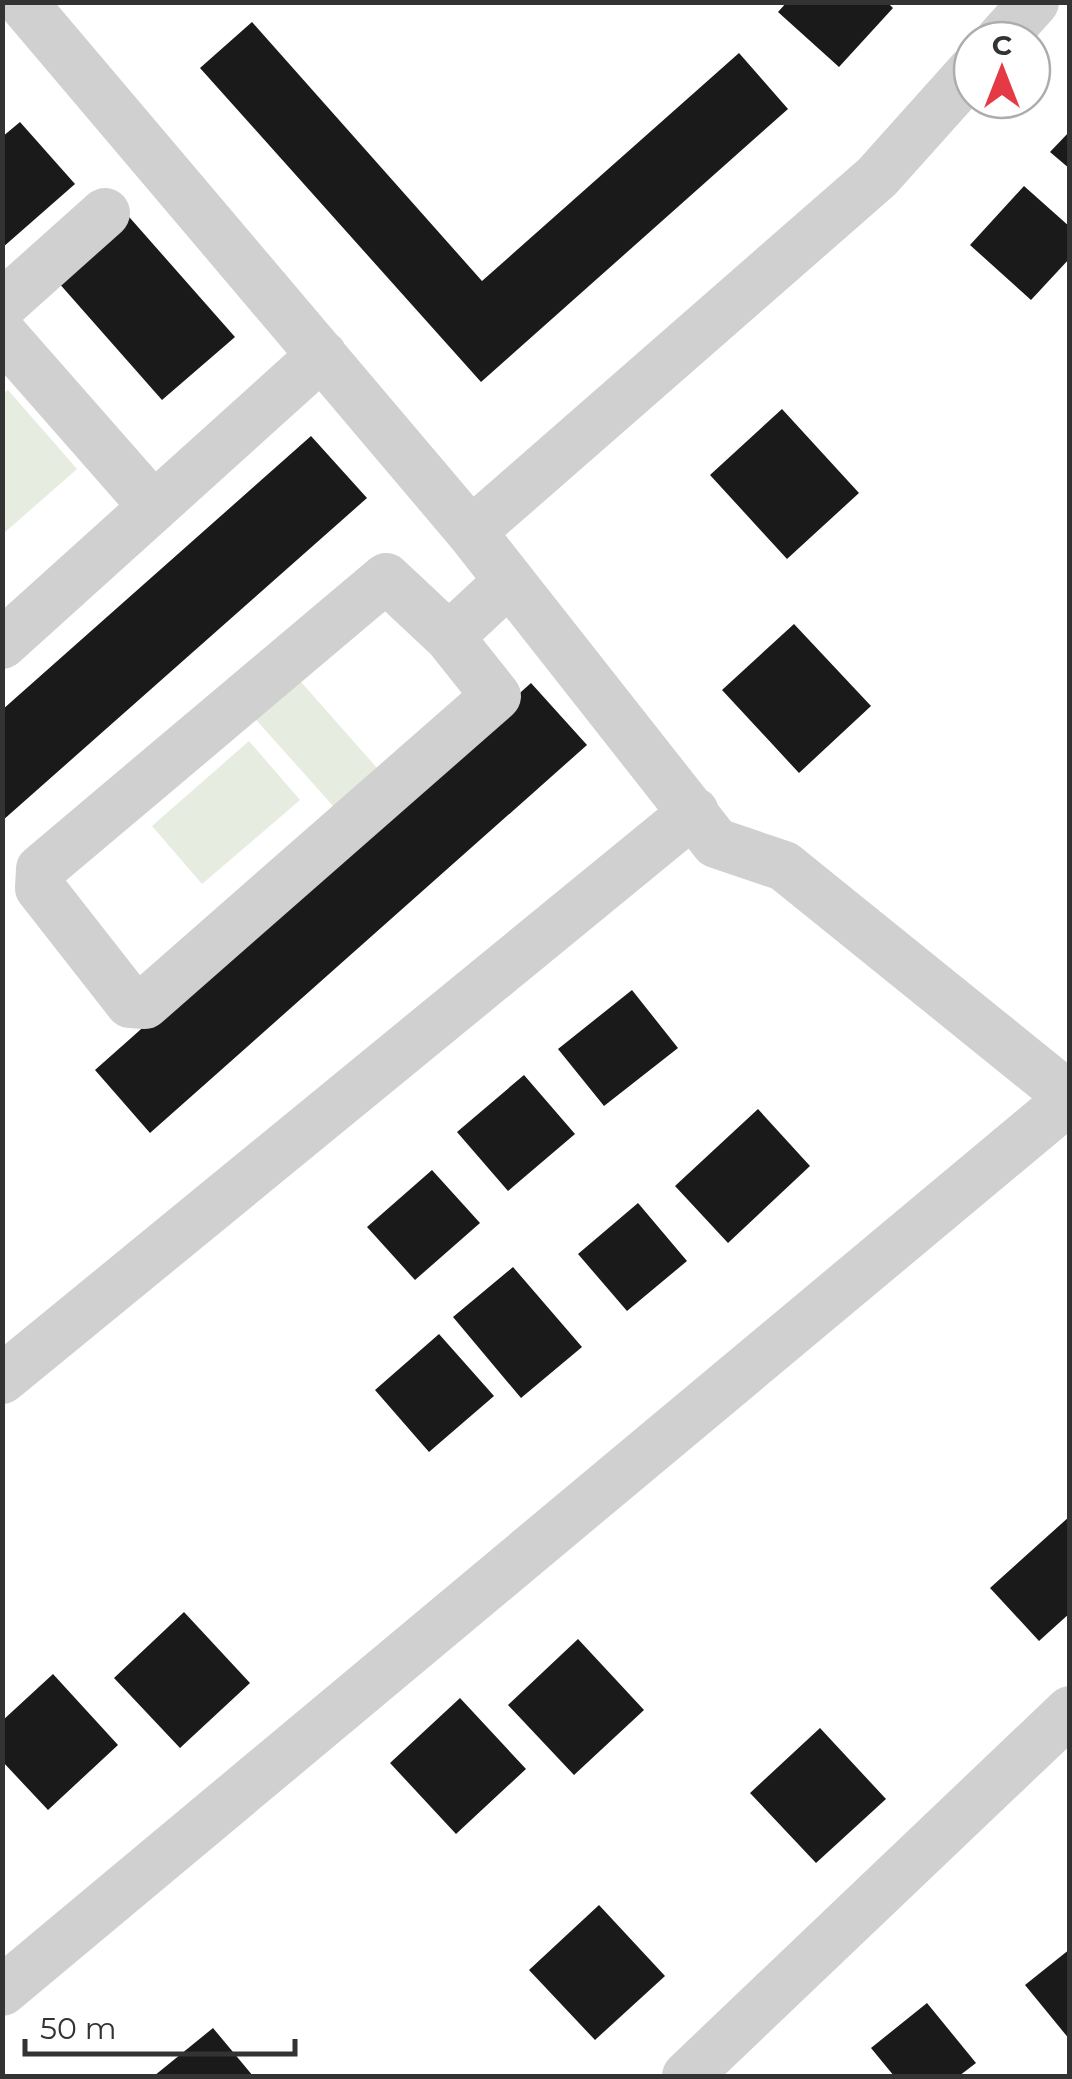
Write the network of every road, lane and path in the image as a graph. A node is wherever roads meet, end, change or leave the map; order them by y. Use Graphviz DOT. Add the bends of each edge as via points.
graph roads {
  1 [pos="22,2"];
  2 [pos="952,93"];
  3 [pos="105,212"];
  4 [pos="2,305"];
  5 [pos="2,334"];
  6 [pos="322,356"];
  7 [pos="154,507"];
  8 [pos="471,532"];
  9 [pos="508,582"];
  10 [pos="449,637"];
  11 [pos="2,644"];
  12 [pos="694,812"];
  13 [pos="1070,1098"];
  14 [pos="2,1379"];
  15 [pos="1070,1711"];
  16 [pos="2,1992"];
  17 [pos="687,2076"];
  1 -- 6 [label="street"];
  2 -- 8 [label="street" via="877,177"];
  3 -- 4 [label="street"];
  5 -- 7 [label="street"];
  6 -- 7 [label="street"];
  6 -- 8 [label="street"];
  7 -- 11 [label="street"];
  8 -- 9 [label="street"];
  9 -- 10 [label="street"];
  9 -- 12 [label="street"];
  10 -- 10 [label="street" via="386,578 41,869 40,888 130,1003 145,1004 496,696"];
  12 -- 13 [label="street" via="716,843 784,866"];
  12 -- 14 [label="street"];
  13 -- 16 [label="street"];
  15 -- 17 [label="street"];
}
